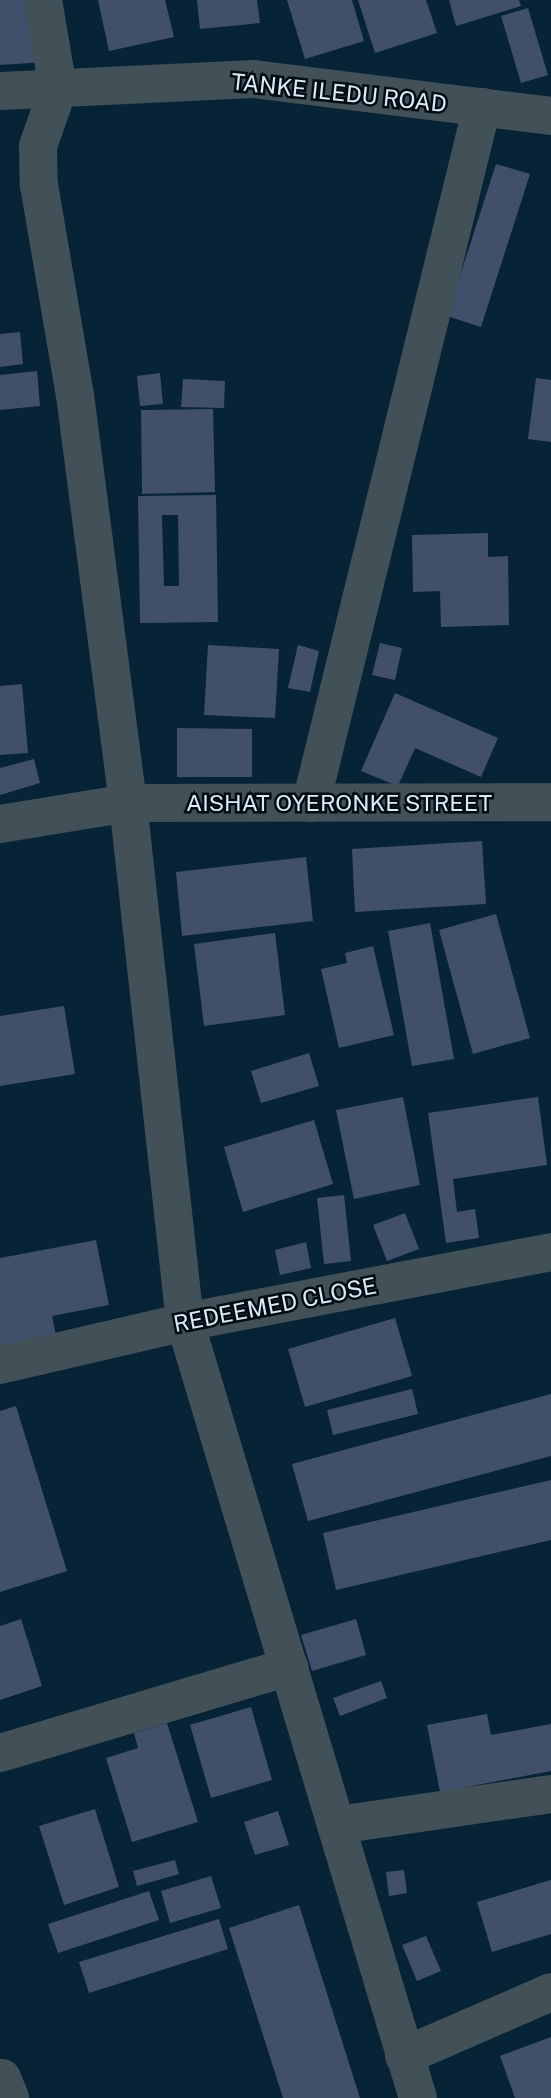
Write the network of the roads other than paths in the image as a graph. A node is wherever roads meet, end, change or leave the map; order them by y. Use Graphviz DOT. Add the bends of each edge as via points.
graph roads {
  1 [pos="43,0"];
  2 [pos="58,89"];
  3 [pos="0,91"];
  4 [pos="482,107"];
  5 [pos="551,116"];
  6 [pos="551,802"];
  7 [pos="128,803"];
  8 [pos="311,803"];
  9 [pos="0,824"];
  10 [pos="551,1252"];
  11 [pos="185,1322"];
  12 [pos="0,1365"];
  13 [pos="289,1667"];
  14 [pos="0,1753"];
  15 [pos="551,1794"];
  16 [pos="338,1825"];
  17 [pos="551,1992"];
  18 [pos="404,2056"];
  19 [pos="418,2098"];
  1 -- 2 [label="street"];
  2 -- 3 [label="street, TANKE ILEDU ROAD"];
  2 -- 4 [label="street, TANKE ILEDU ROAD" via="254,79"];
  2 -- 7 [label="street" via="38,146 38,185 75,394"];
  4 -- 5 [label="street, TANKE ILEDU ROAD"];
  4 -- 8 [label="street"];
  6 -- 8 [label="street, AISHAT OYERONKE STREET"];
  7 -- 8 [label="street, AISHAT OYERONKE STREET"];
  7 -- 9 [label="street, AISHAT OYERONKE STREET"];
  7 -- 11 [label="street"];
  10 -- 11 [label="street, REDEEMED CLOSE"];
  11 -- 12 [label="street, REDEEMED CLOSE"];
  11 -- 13 [label="street"];
  13 -- 14 [label="street"];
  13 -- 16 [label="street"];
  15 -- 16 [label="street"];
  16 -- 18 [label="street"];
  17 -- 18 [label="street"];
  18 -- 19 [label="street"];
}
